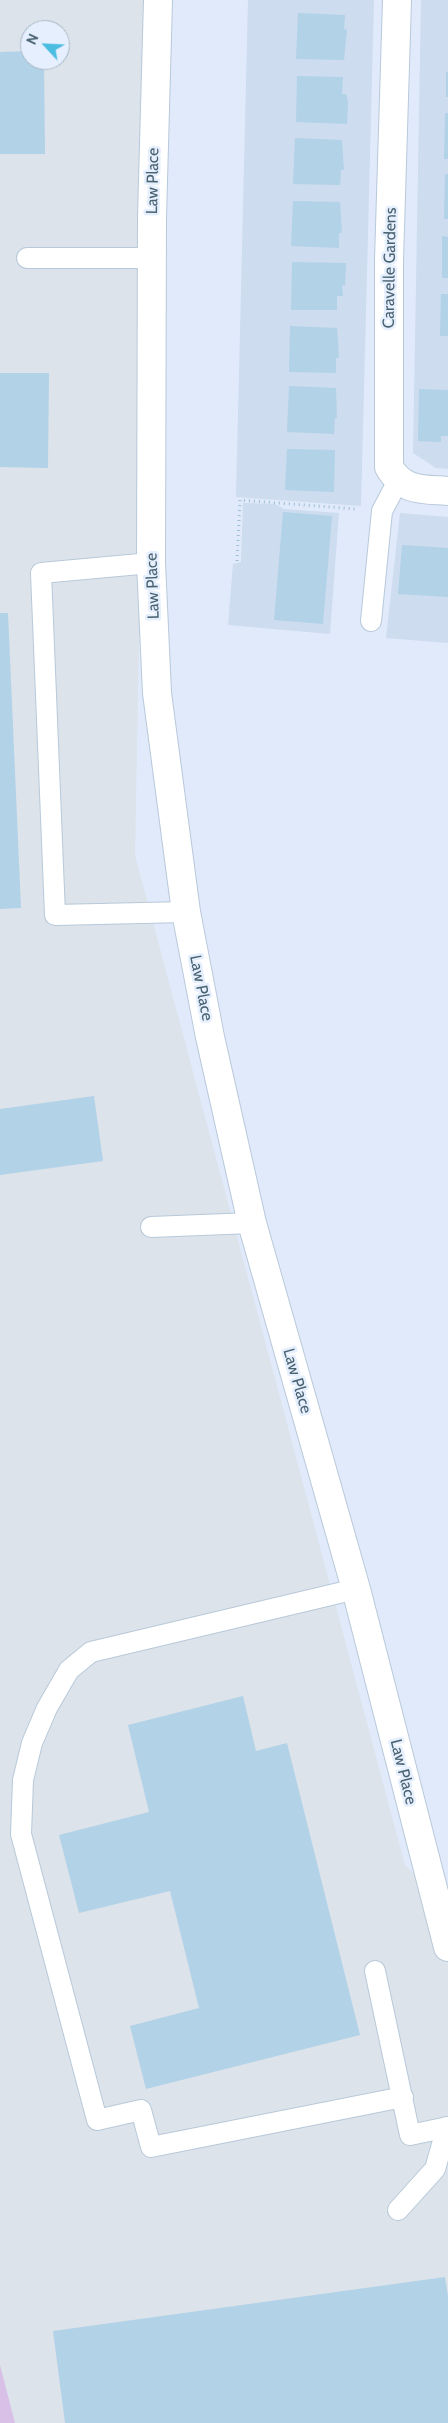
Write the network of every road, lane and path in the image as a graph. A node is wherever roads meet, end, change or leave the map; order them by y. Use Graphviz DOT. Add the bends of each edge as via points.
graph roads {
  1 [pos="158,0"];
  2 [pos="397,0"];
  3 [pos="27,258"];
  4 [pos="153,258"];
  5 [pos="398,481"];
  6 [pos="448,491"];
  7 [pos="382,511"];
  8 [pos="237,560"];
  9 [pos="151,563"];
  10 [pos="371,621"];
  11 [pos="186,912"];
  12 [pos="252,1223"];
  13 [pos="151,1227"];
  14 [pos="356,1588"];
  15 [pos="448,1947"];
  16 [pos="375,1971"];
  17 [pos="403,2097"];
  18 [pos="448,2127"];
  19 [pos="398,2210"];
  1 -- 4 [label="street, Law Place"];
  2 -- 5 [label="street, Caravelle Gardens" via="389,260 388,440 389,468"];
  3 -- 4 [label="lane"];
  4 -- 9 [label="street, Law Place"];
  5 -- 6 [label="street" via="418,489"];
  5 -- 7 [label="lane"];
  7 -- 8 [label="path" via="240,500"];
  7 -- 10 [label="lane"];
  9 -- 11 [label="street, Law Place" via="157,693"];
  9 -- 11 [label="lane" via="41,573 55,915"];
  11 -- 12 [label="street, Law Place"];
  12 -- 13 [label="lane"];
  12 -- 14 [label="street, Law Place"];
  14 -- 15 [label="street, Law Place"];
  14 -- 17 [label="lane" via="91,1652 69,1670 32,1743 24,1780 21,1834 97,2120 141,2110 151,2147"];
  16 -- 17 [label="lane"];
  17 -- 18 [label="lane" via="410,2135"];
  18 -- 19 [label="lane" via="435,2169"];
}
